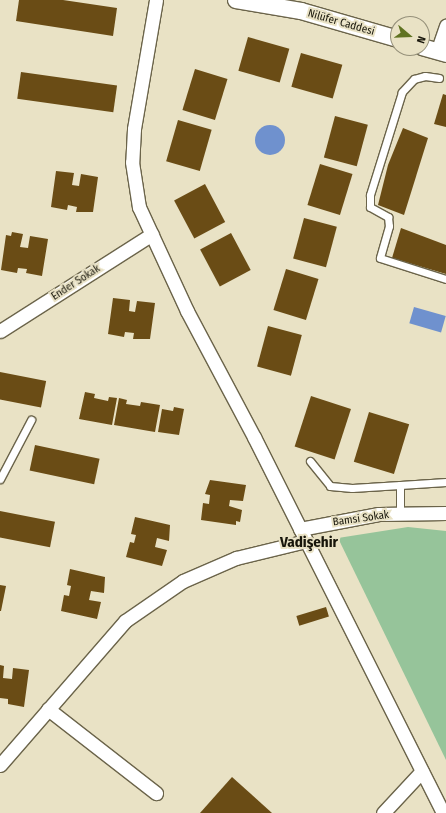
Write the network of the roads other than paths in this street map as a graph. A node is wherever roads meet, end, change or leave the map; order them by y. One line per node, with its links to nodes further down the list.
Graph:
1 (156, 0): 7 (street)
2 (236, 0): 4 (street, Nilüfer Caddesi)
3 (446, 26): 5 (street)
4 (390, 37)
5 (435, 51)
6 (439, 78): 8 (lane)
7 (152, 234): 9 (street, Ender Sokak); 17 (street)
8 (446, 279)
9 (0, 331)
10 (31, 420): 12 (lane)
11 (310, 461): 14 (lane)
12 (0, 480)
13 (446, 482): 14 (lane)
14 (400, 485): 16 (lane)
15 (446, 513): 16 (street, Bamsi Sokak)
16 (400, 514): 17 (street, Bamsi Sokak)
17 (300, 529): 18 (street)
18 (306, 541): 19 (street); 21 (street)
19 (48, 709): 20 (street); 22 (street)
20 (0, 765)
21 (422, 771): 23 (street); 24 (street)
22 (156, 793)
23 (383, 813)
24 (443, 813)

